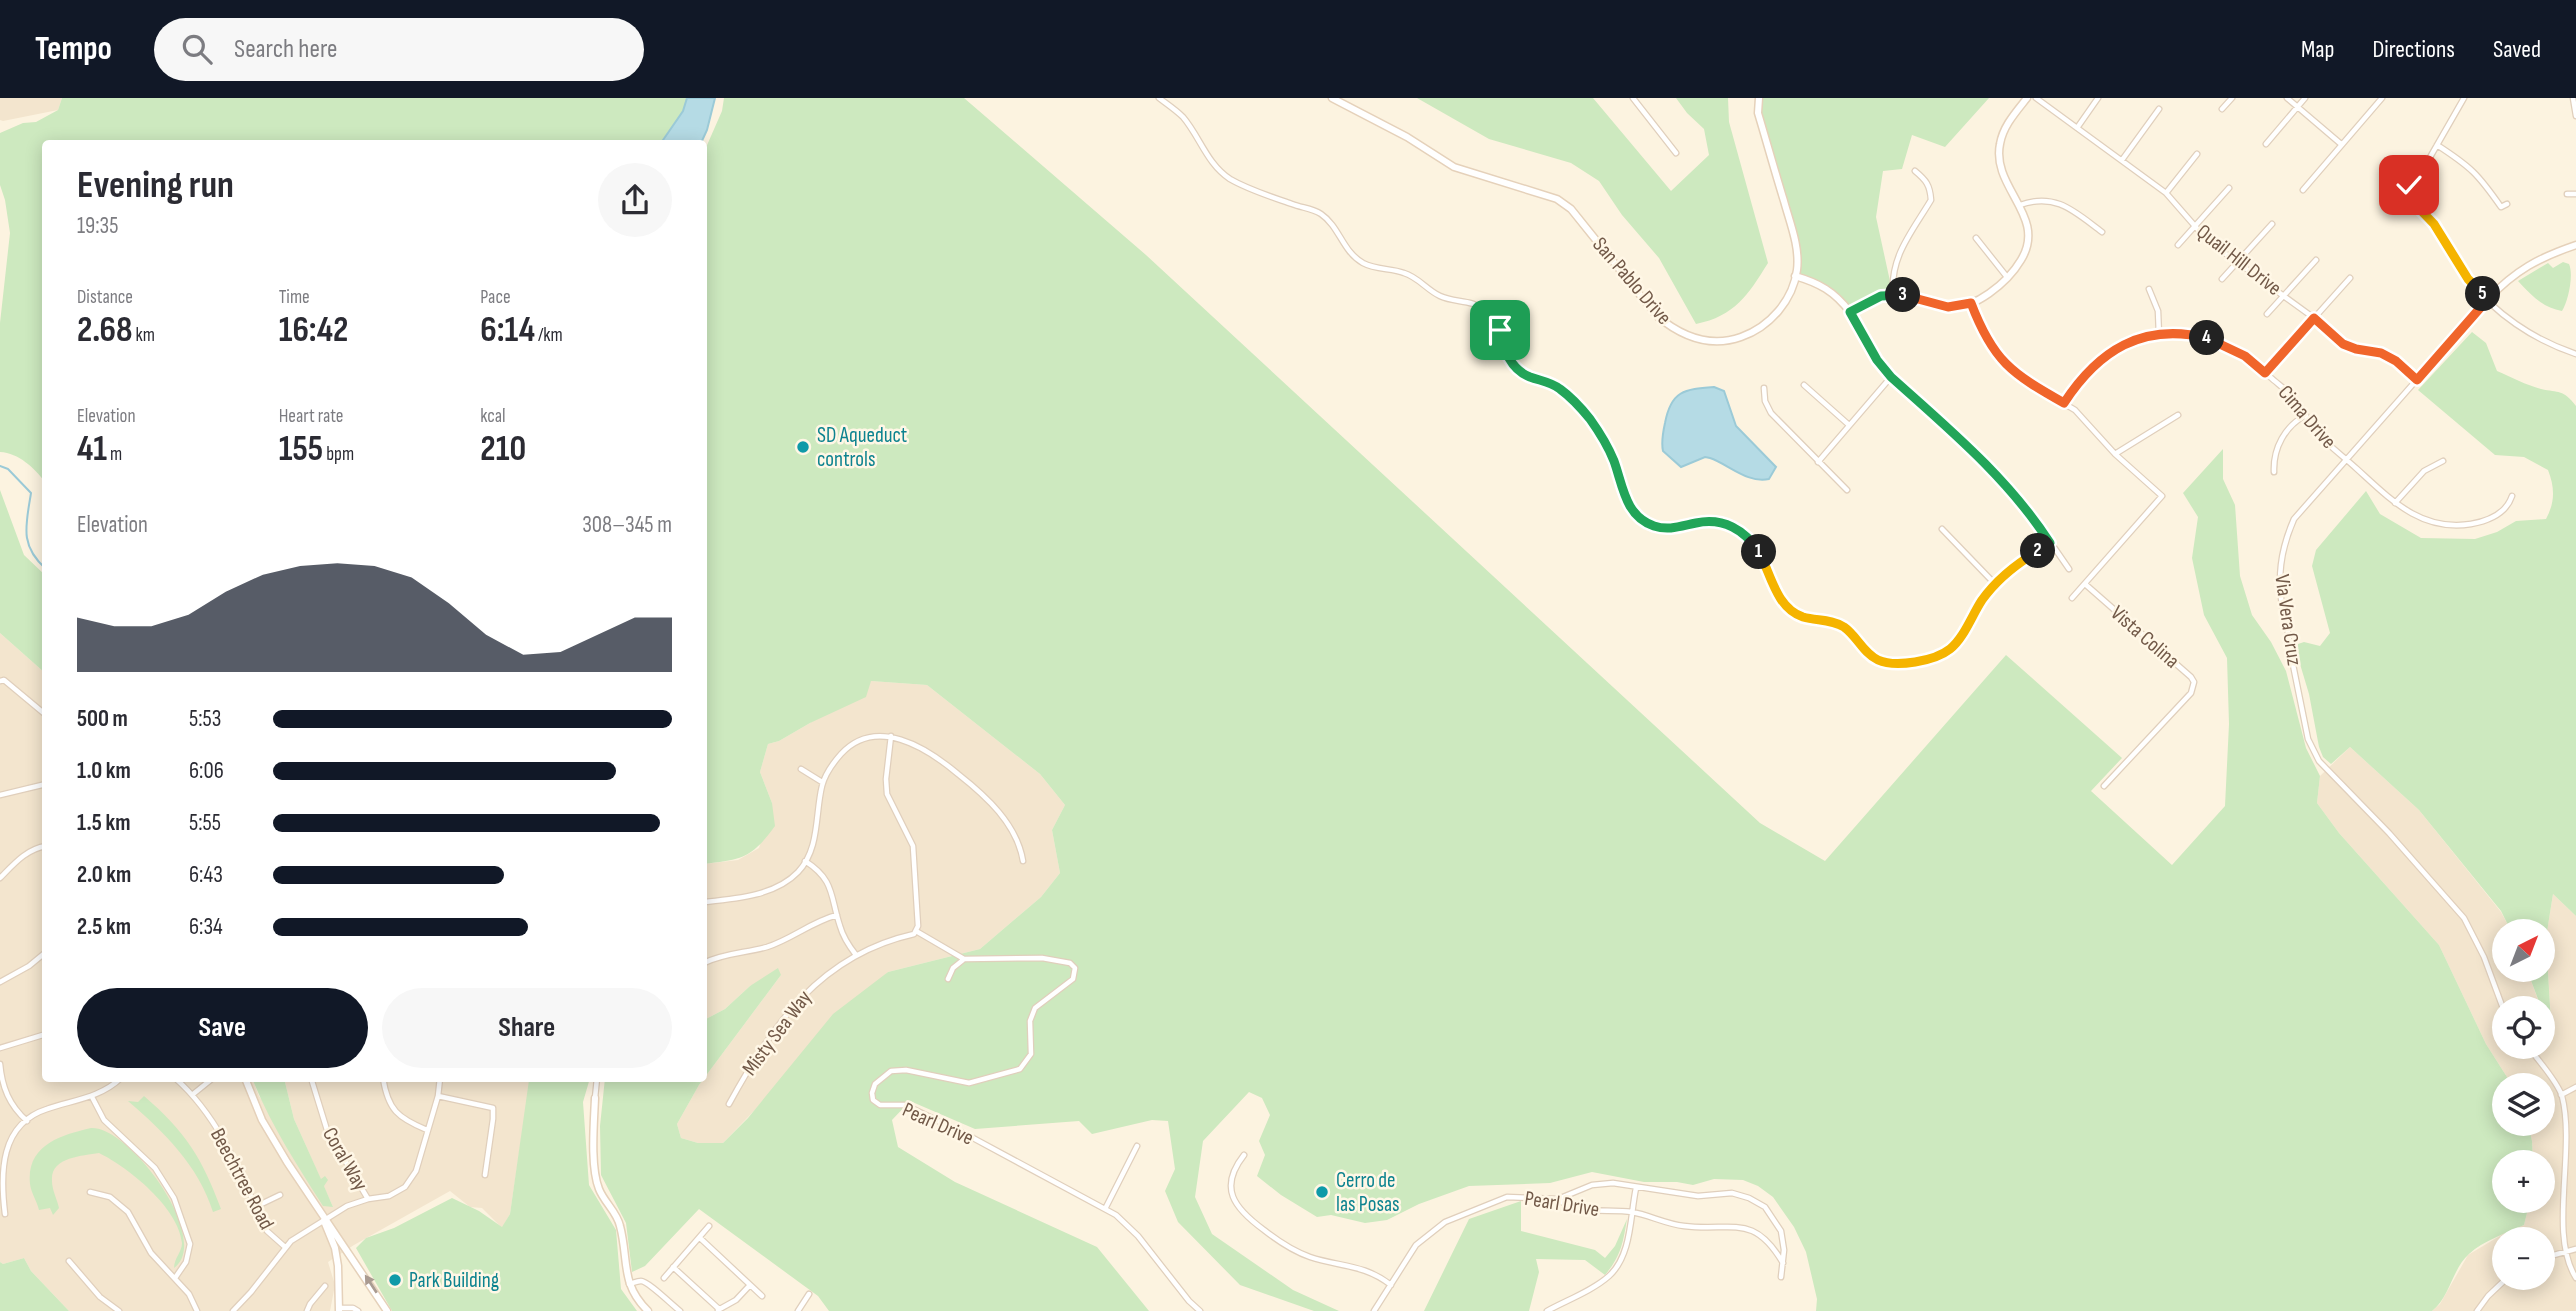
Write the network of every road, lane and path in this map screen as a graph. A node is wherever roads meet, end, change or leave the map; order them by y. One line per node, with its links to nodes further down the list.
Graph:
1 (1159, 98): 75 (street)
2 (1332, 98): 41 (street, San Pablo Drive)
3 (1633, 98): 22 (street)
4 (1759, 98): 41 (street, San Pablo Drive)
5 (2027, 98): 32 (street)
6 (2036, 98): 18 (street, Quail Hill Drive)
7 (2098, 98): 18 (street)
8 (2232, 98): 15 (street)
9 (2287, 98): 14 (street)
10 (2305, 98): 14 (street)
11 (2382, 98): 20 (street)
12 (2464, 98): 21 (street)
13 (2573, 98): 17 (street)
14 (2298, 107): 19 (street); 20 (street)
15 (2222, 109)
16 (2158, 110): 24 (street)
17 (2576, 116)
18 (2077, 128): 24 (street, Quail Hill Drive)
19 (2266, 144)
20 (2341, 145): 27 (street)
21 (2437, 145): 31 (street); 48 (street)
22 (1676, 153)
23 (2197, 153): 28 (street)
24 (2122, 160): 28 (street, Quail Hill Drive)
25 (1915, 171): 46 (street)
26 (2229, 188): 34 (street)
27 (2303, 190)
28 (2166, 193): 34 (street, Quail Hill Drive)
29 (2567, 194): 30 (street)
30 (2576, 194)
31 (2507, 204)
32 (2020, 205): 35 (street); 42 (street)
33 (2272, 224): 40 (street)
34 (2194, 226): 38 (street); 40 (street, Quail Hill Drive)
35 (2102, 232)
36 (1976, 238): 42 (street)
37 (2576, 245): 48 (street, Via Vera Cruz)
38 (2178, 246)
39 (2316, 260): 47 (street)
40 (2238, 262): 44 (street); 47 (street, Quail Hill Drive)
41 (1795, 276): 50 (street)
42 (2007, 277): 49 (street)
43 (2350, 278): 52 (street)
44 (2222, 279)
45 (2149, 289): 53 (street)
46 (1893, 295): 49 (street); 50 (street)
47 (2283, 296): 51 (street); 52 (street, Quail Hill Drive)
48 (2488, 299): 54 (street); 57 (street, Via Vera Cruz)
49 (1971, 303): 60 (street)
50 (1850, 312): 56 (street)
51 (2267, 314)
52 (2314, 318): 55 (street); 57 (street, Quail Hill Drive)
53 (2160, 335): 55 (street, Cima Drive); 60 (street, Cima Drive)
54 (2576, 354)
55 (2265, 373): 62 (street, Cima Drive)
56 (1891, 377): 63 (street); 73 (street)
57 (2417, 380): 65 (street, Via Vera Cruz)
58 (1804, 385): 63 (street)
59 (1765, 388): 67 (street)
60 (2064, 403): 64 (street)
61 (2178, 415): 64 (street)
62 (2306, 415): 65 (street, Cima Drive); 68 (street)
63 (1849, 425): 67 (street)
64 (2115, 454): 76 (street)
65 (2345, 459): 71 (street, Cima Drive); 99 (street, Via Vera Cruz)
66 (2443, 461): 71 (street)
67 (1818, 462): 69 (street)
68 (2274, 472)
69 (1847, 490)
70 (2512, 496): 71 (street, Cima Drive)
71 (2395, 503)
72 (1942, 529): 75 (street)
73 (2050, 543): 74 (street); 75 (street)
74 (2069, 569)
75 (1995, 584)
76 (2085, 584): 77 (street); 84 (street, Vista Colina)
77 (2071, 598)
78 (0, 681): 79 (street)
79 (42, 712)
80 (891, 736): 82 (street); 88 (street); 92 (street)
81 (801, 769): 82 (street)
82 (822, 782): 87 (street)
83 (42, 785): 85 (street)
84 (2104, 786)
85 (0, 795)
86 (42, 846): 89 (street)
87 (805, 861): 90 (street); 91 (street)
88 (1023, 861)
89 (0, 878)
90 (707, 902)
91 (837, 915): 94 (street); 96 (street)
92 (916, 931): 94 (street, Misty Sea Way); 95 (street)
93 (42, 955): 98 (street)
94 (856, 955): 118 (street, Misty Sea Way)
95 (964, 960): 97 (street); 130 (street, Pearl Drive)
96 (707, 962)
97 (948, 979)
98 (0, 982)
99 (2498, 996)
100 (42, 1035): 101 (street)
101 (0, 1048)
102 (2537, 1059): 114 (street)
103 (0, 1065): 119 (street)
104 (115, 1082): 116 (street)
105 (178, 1082): 113 (street, Beechtree Road)
106 (208, 1082): 113 (street)
107 (247, 1082): 133 (street)
108 (312, 1082): 127 (street, Coral Way)
109 (384, 1082): 120 (street)
110 (440, 1082): 115 (street)
111 (597, 1082): 117 (street)
112 (2576, 1087): 114 (street)
113 (192, 1095): 129 (street, Beechtree Road)
114 (2561, 1095): 138 (street)
115 (438, 1096): 120 (street); 123 (street)
116 (92, 1097): 119 (street); 144 (street)
117 (595, 1098): 147 (street)
118 (729, 1104)
119 (27, 1121): 132 (street)
120 (427, 1130): 127 (street)
121 (1136, 1146): 130 (street)
122 (1244, 1155): 149 (street)
123 (485, 1175)
124 (1636, 1188): 128 (street); 131 (street); 141 (street)
125 (90, 1192): 144 (street)
126 (280, 1195): 129 (street)
127 (368, 1199): 133 (street)
128 (1558, 1199): 131 (street, Pearl Drive); 149 (street, Pearl Drive)
129 (255, 1207): 136 (street, Beechtree Road)
130 (1104, 1209): 165 (street, Pearl Drive)
131 (1632, 1212): 141 (street, Pearl Drive); 167 (street)
132 (5, 1214)
133 (324, 1220): 136 (street); 154 (street); 161 (street, one-way to 133)
134 (709, 1226): 135 (street)
135 (700, 1238): 142 (street); 148 (street)
136 (285, 1247): 158 (street)
137 (2576, 1249): 138 (street)
138 (2566, 1252): 139 (street); 146 (street)
139 (2555, 1255)
140 (69, 1261): 156 (street)
141 (1783, 1263): 143 (street)
142 (673, 1267): 145 (street); 155 (street)
143 (1781, 1276)
144 (175, 1278): 157 (street)
145 (664, 1278)
146 (2576, 1278)
147 (628, 1284): 162 (street); 163 (street)
148 (750, 1285): 153 (street); 155 (street)
149 (1391, 1285): 166 (street, Pearl Drive)
150 (325, 1286): 159 (street)
151 (2494, 1290): 168 (street)
152 (809, 1294): 164 (street)
153 (762, 1296)
154 (339, 1310): 160 (street)
155 (718, 1310)
156 (119, 1311)
157 (197, 1311)
158 (233, 1311)
159 (307, 1311)
160 (358, 1311)
161 (387, 1311)
162 (648, 1311)
163 (680, 1311)
164 (798, 1311)
165 (1200, 1311)
166 (1374, 1311)
167 (1547, 1311)
168 (2477, 1311)

